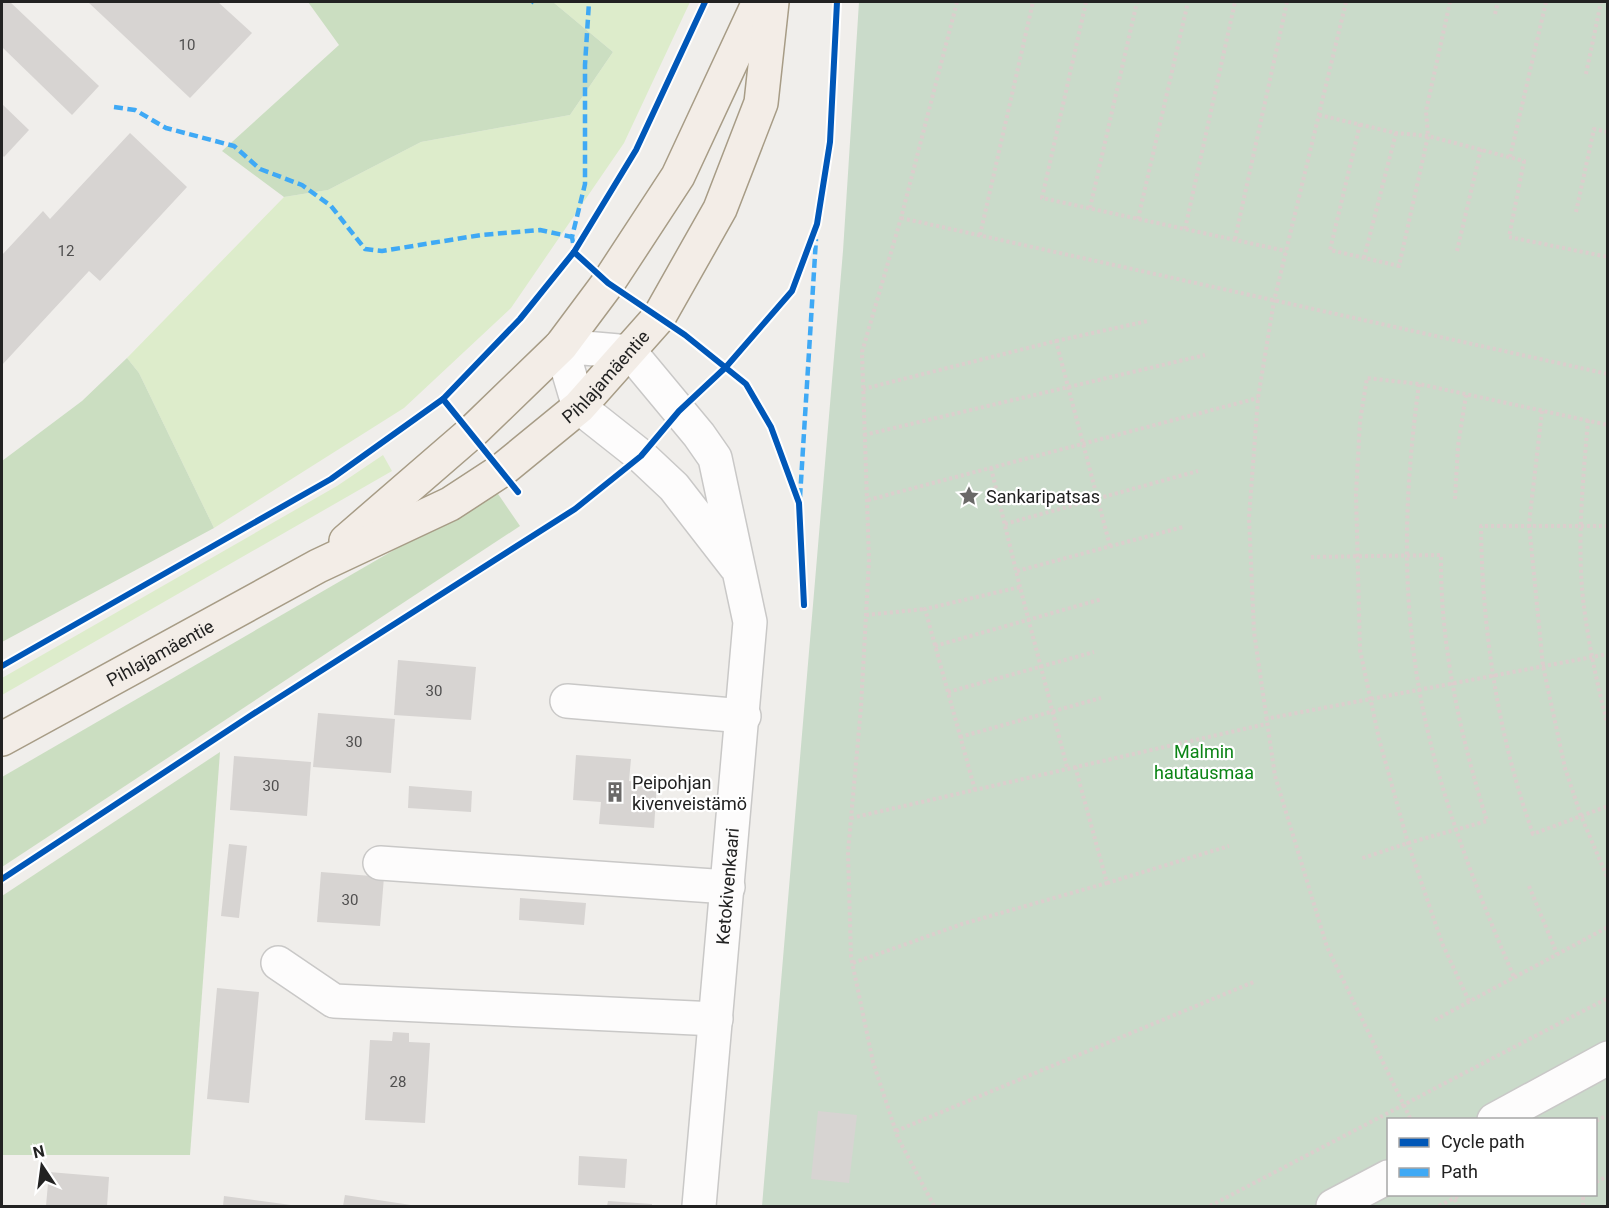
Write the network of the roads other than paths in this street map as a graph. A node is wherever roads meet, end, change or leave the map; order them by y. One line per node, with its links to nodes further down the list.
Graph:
1 (759, 2): 3 (main road, Pihlajamäentie)
2 (772, 2): 4 (main road, Pihlajamäentie)
3 (561, 346): 4 (street); 5 (street); 6 (main road, Pihlajamäentie)
4 (630, 352): 5 (main road, Pihlajamäentie); 7 (street, Ketokivenkaari)
5 (579, 407): 6 (main road, Pihlajamäentie); 7 (street, Ketokivenkaari)
6 (318, 566): 10 (main road, Pihlajamäentie)
7 (736, 567): 9 (street, Ketokivenkaari)
8 (567, 701): 9 (street)
9 (744, 716): 12 (street, Ketokivenkaari)
10 (2, 739)
11 (380, 863): 12 (street)
12 (728, 887): 14 (street, Ketokivenkaari)
13 (278, 963): 14 (street)
14 (716, 1019): 18 (street, Ketokivenkaari)
15 (1608, 1058): 16 (street)
16 (1496, 1118)
17 (1387, 1178): 19 (street)
18 (699, 1206)
19 (1333, 1206)

